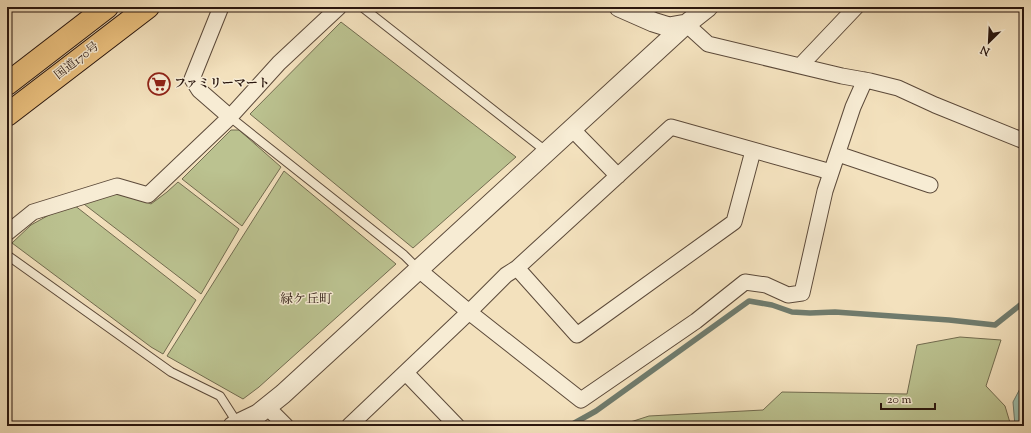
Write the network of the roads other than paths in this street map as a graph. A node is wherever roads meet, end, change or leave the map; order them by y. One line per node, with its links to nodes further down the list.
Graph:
1 (107, 7): 12 (highway, 国道170号)
2 (148, 7): 13 (highway, 国道170号)
3 (221, 7): 14 (street)
4 (338, 7): 14 (street)
5 (362, 7): 18 (lane)
6 (619, 7): 9 (street)
7 (708, 7): 9 (street)
8 (856, 7): 10 (street)
9 (686, 24): 10 (street); 15 (street)
10 (800, 66): 11 (street)
11 (865, 80): 16 (street); 19 (street)
12 (7, 84)
13 (7, 115)
14 (230, 117): 23 (street); 26 (lane)
15 (572, 129): 18 (street); 21 (street)
16 (1024, 141)
17 (753, 151): 20 (street); 21 (street); 25 (street)
18 (547, 152): 26 (street)
19 (838, 154): 20 (street); 22 (street)
20 (831, 172): 27 (street)
21 (618, 176): 25 (street)
22 (930, 185)
23 (7, 233)
24 (7, 256): 30 (lane)
25 (517, 268): 27 (street)
26 (419, 270): 27 (street); 29 (street)
27 (469, 312): 28 (street)
28 (406, 373): 32 (street); 33 (street)
29 (267, 406): 30 (street); 31 (street)
30 (235, 425)
31 (286, 426)
32 (348, 426)
33 (457, 426)

